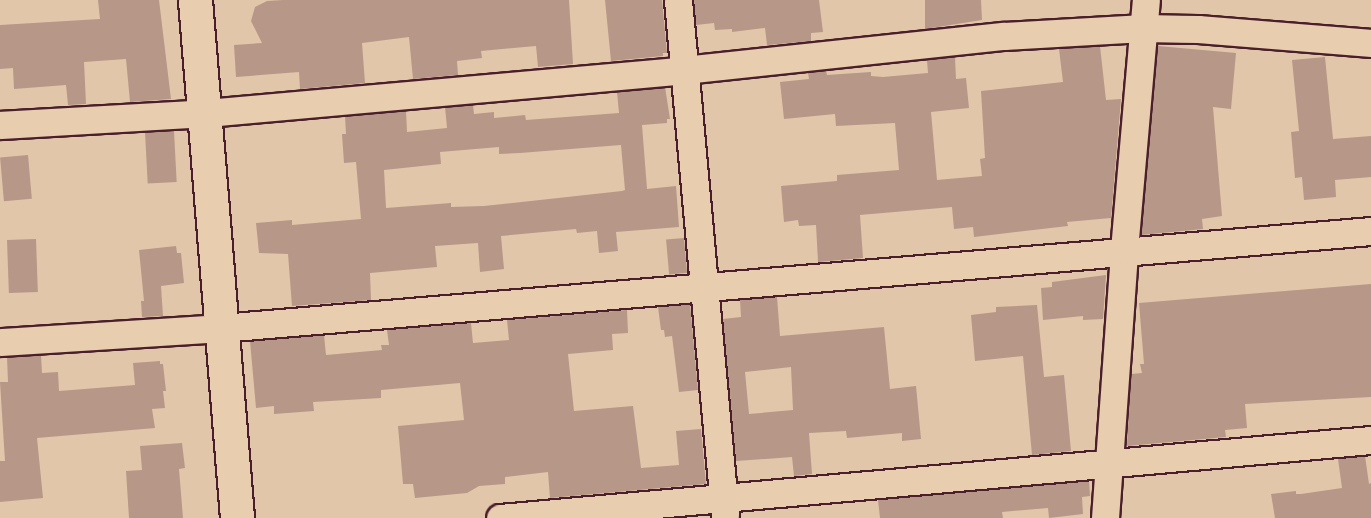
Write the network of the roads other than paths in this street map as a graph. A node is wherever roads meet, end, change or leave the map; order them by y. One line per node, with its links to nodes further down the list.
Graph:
1 (195, 0): 7 (street)
2 (678, 0): 6 (street)
3 (1146, 0): 4 (street)
4 (1144, 28): 5 (street); 6 (street); 10 (street)
5 (1371, 43)
6 (684, 70): 7 (street); 11 (street)
7 (206, 113): 8 (street); 12 (street)
8 (0, 125)
9 (1371, 231): 10 (street)
10 (1124, 250): 11 (street); 15 (street)
11 (704, 285): 12 (street); 16 (street)
12 (221, 328): 13 (street); 17 (street)
13 (0, 342)
14 (1371, 440): 15 (street)
15 (1108, 464): 16 (street); 19 (street)
16 (725, 509): 18 (street)
17 (237, 518)
18 (500, 518)
19 (1105, 518)

